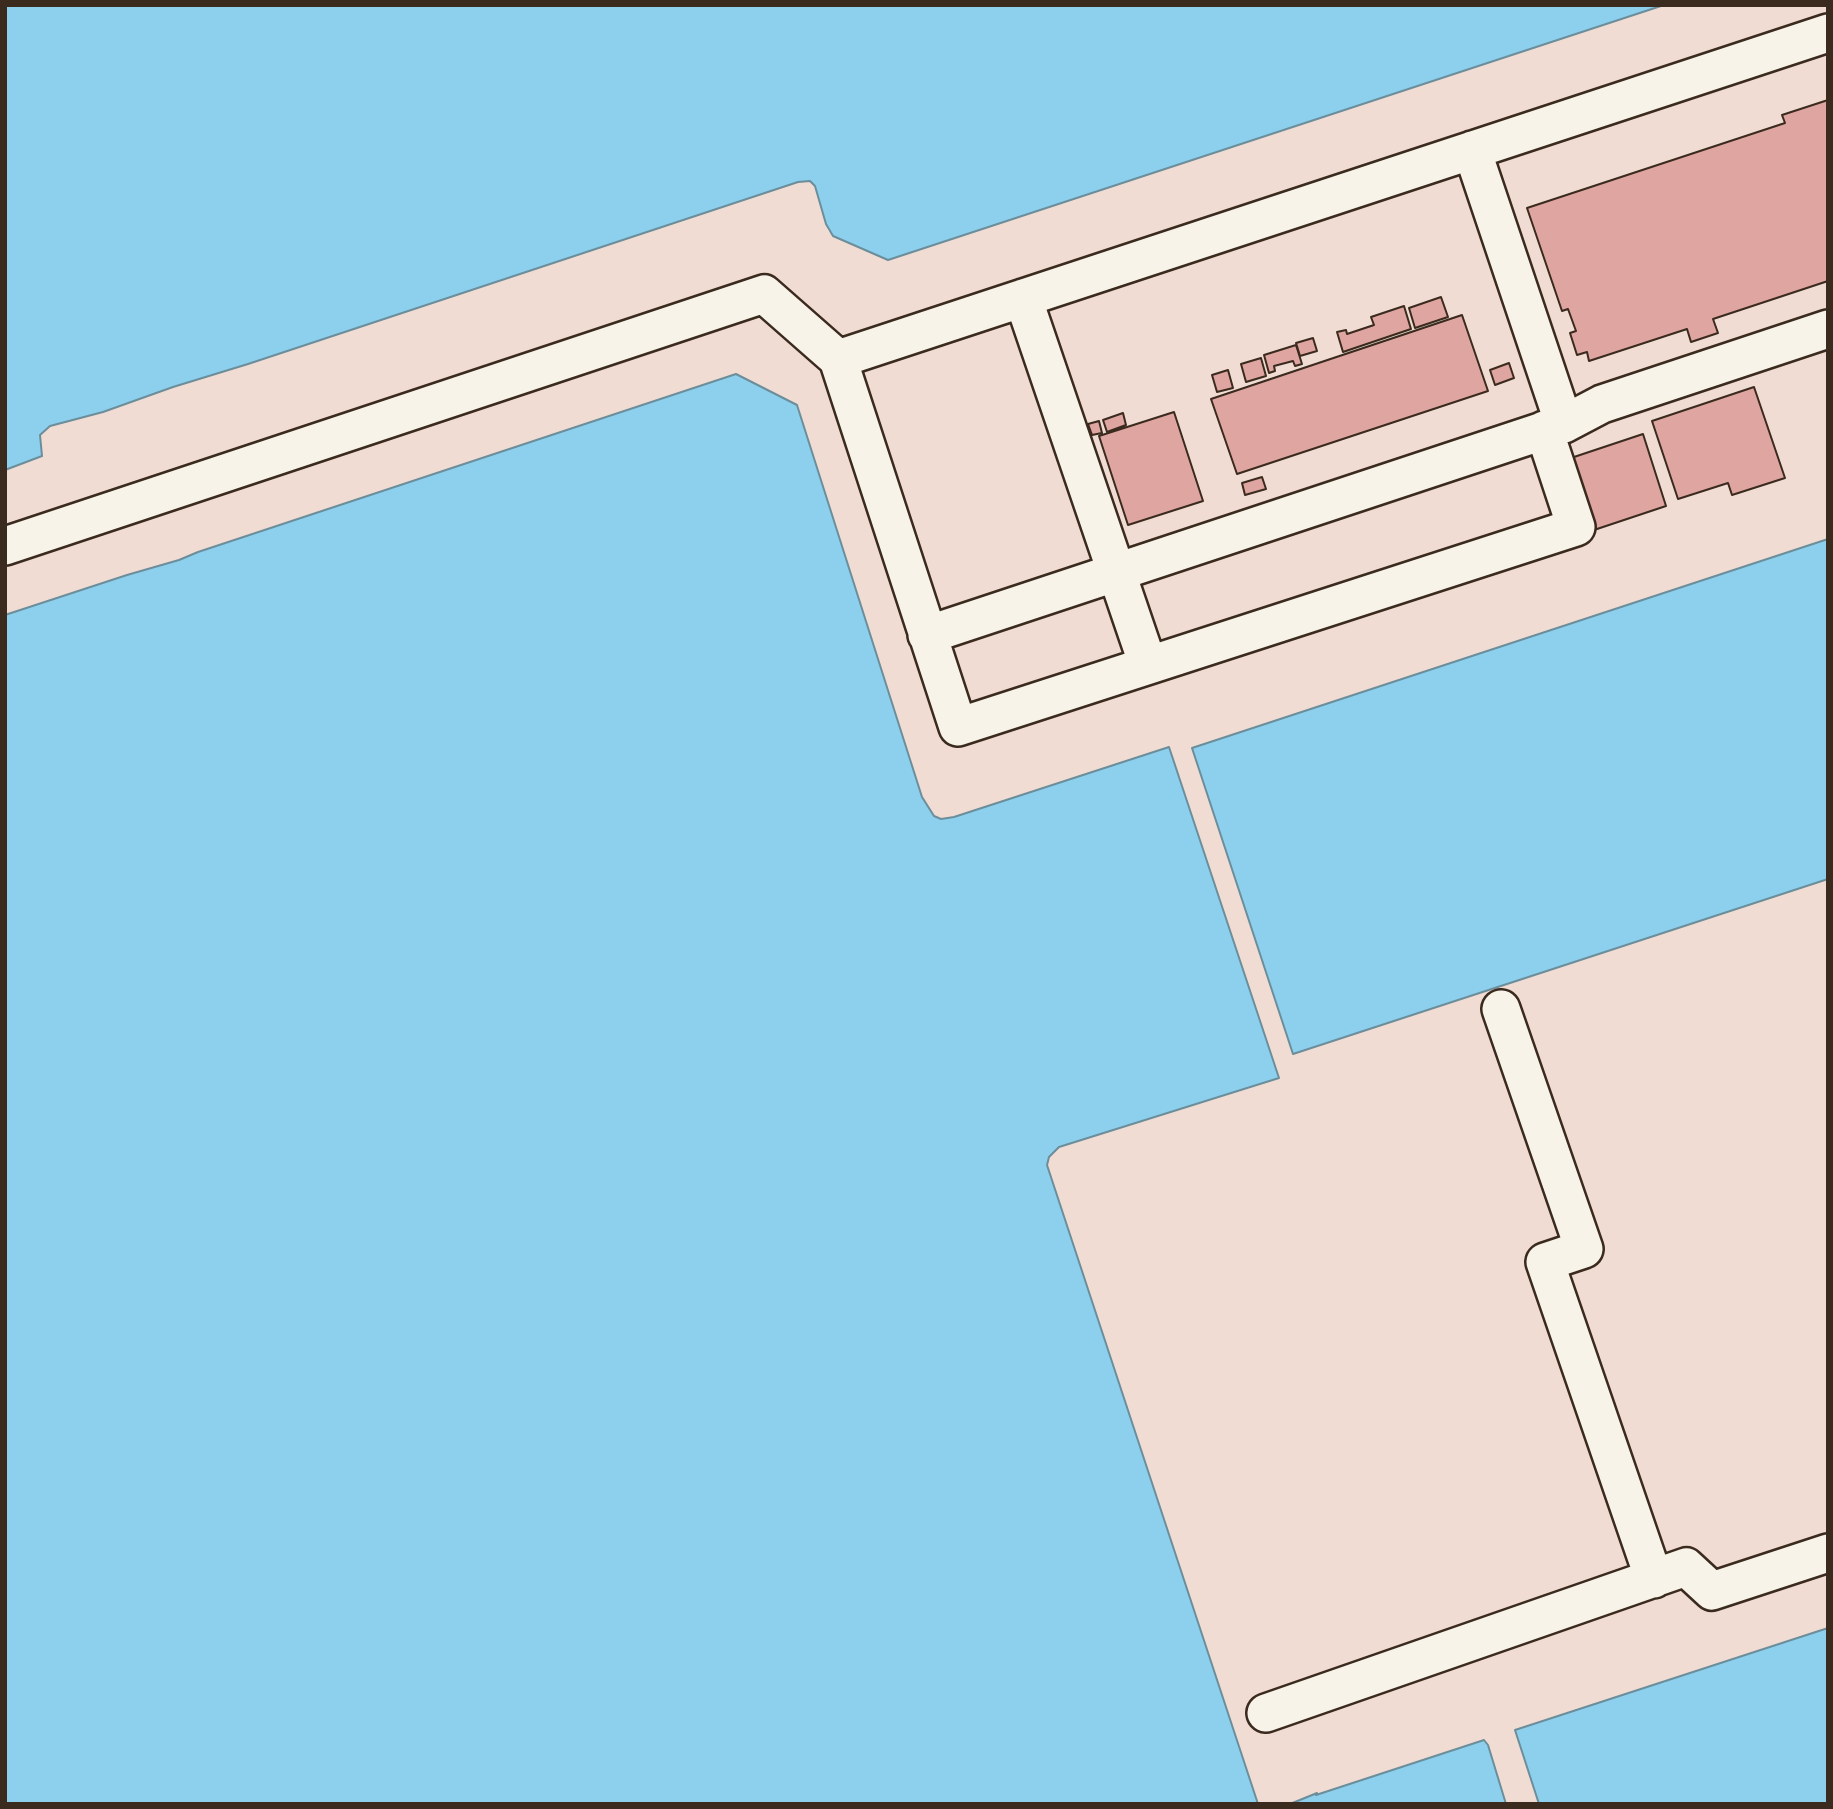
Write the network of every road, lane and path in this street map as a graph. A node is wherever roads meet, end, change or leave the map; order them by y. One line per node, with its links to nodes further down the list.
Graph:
1 (1828, 33): 2 (lane)
2 (1472, 150): 3 (lane); 6 (lane)
3 (1023, 298): 5 (lane); 8 (lane)
4 (1828, 329): 6 (lane)
5 (838, 359): 7 (lane); 9 (lane)
6 (1554, 427): 8 (lane); 10 (lane)
7 (5, 546)
8 (1116, 573): 9 (lane); 10 (lane)
9 (927, 635): 10 (lane)
10 (1148, 665)
11 (1501, 1009): 13 (lane)
12 (1828, 1553): 13 (lane)
13 (1654, 1579): 14 (lane)
14 (1266, 1713)

